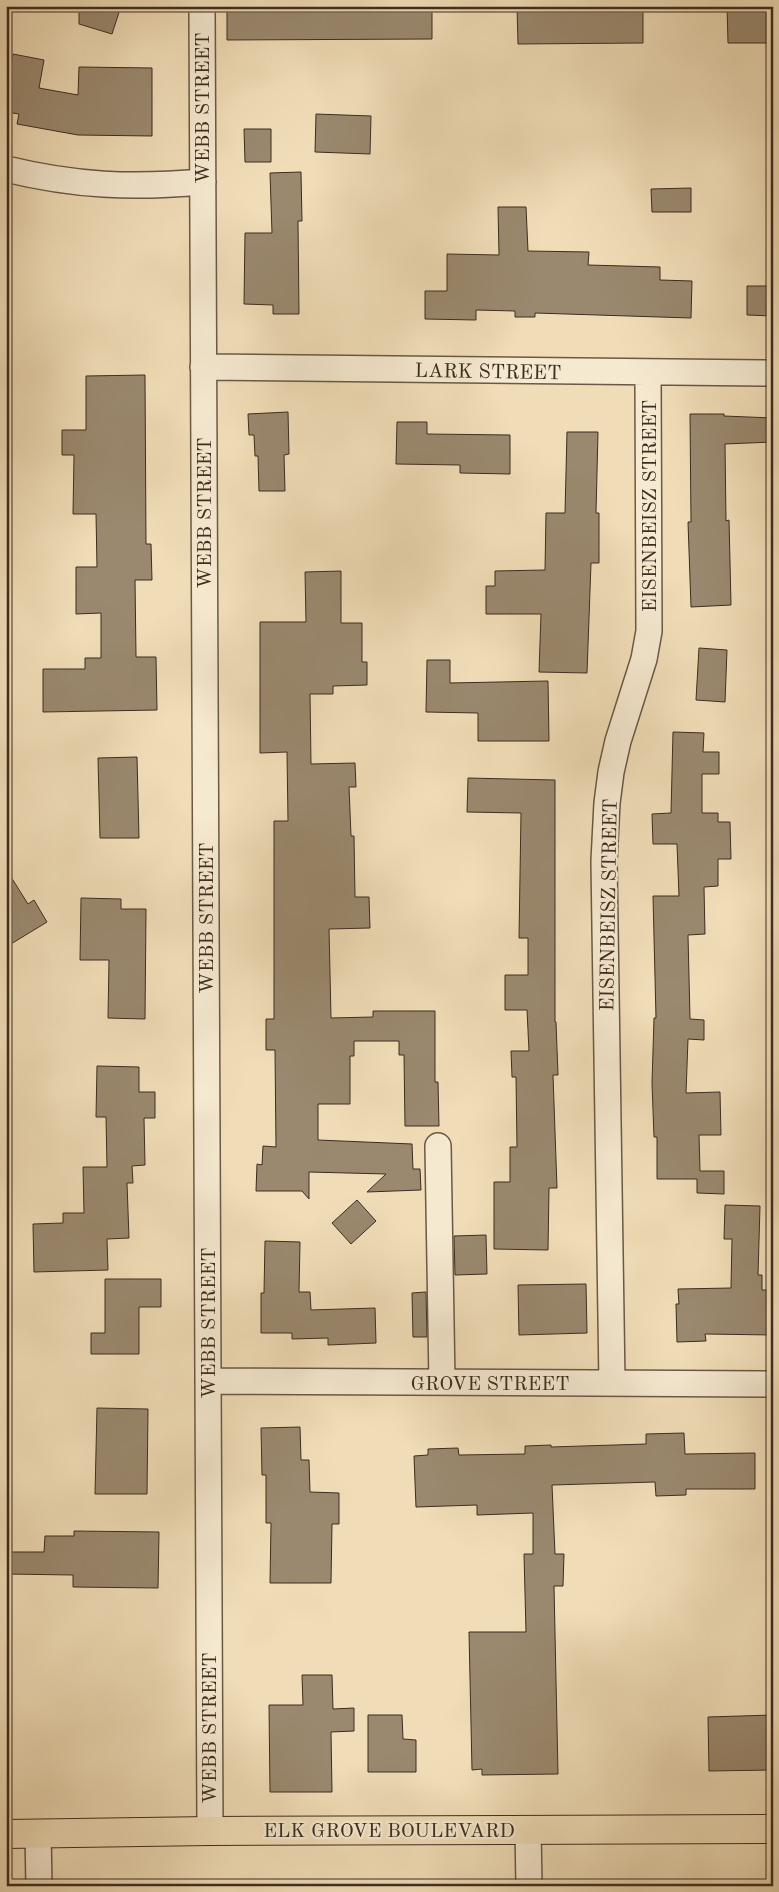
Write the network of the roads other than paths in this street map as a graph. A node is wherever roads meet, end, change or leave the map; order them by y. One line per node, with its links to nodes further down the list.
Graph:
1 (202, 6): 3 (street, WEBB STREET)
2 (6, 169): 3 (street)
3 (203, 182): 4 (street, WEBB STREET)
4 (203, 367): 5 (street, LARK STREET); 8 (street, WEBB STREET)
5 (648, 373): 6 (street, LARK STREET); 10 (street, EISENBEISZ STREET)
6 (773, 373)
7 (438, 1146): 9 (street)
8 (208, 1381): 9 (street, GROVE STREET); 14 (street, WEBB STREET)
9 (442, 1382): 10 (street, GROVE STREET)
10 (612, 1383): 11 (street, GROVE STREET)
11 (773, 1384)
12 (773, 1828): 13 (main road, ELK GROVE BOULEVARD)
13 (528, 1829): 14 (main road, ELK GROVE BOULEVARD); 18 (street)
14 (210, 1830): 16 (main road, ELK GROVE BOULEVARD)
15 (6, 1834): 16 (main road, ELK GROVE BOULEVARD)
16 (38, 1834): 17 (street)
17 (39, 1886)
18 (529, 1886)

